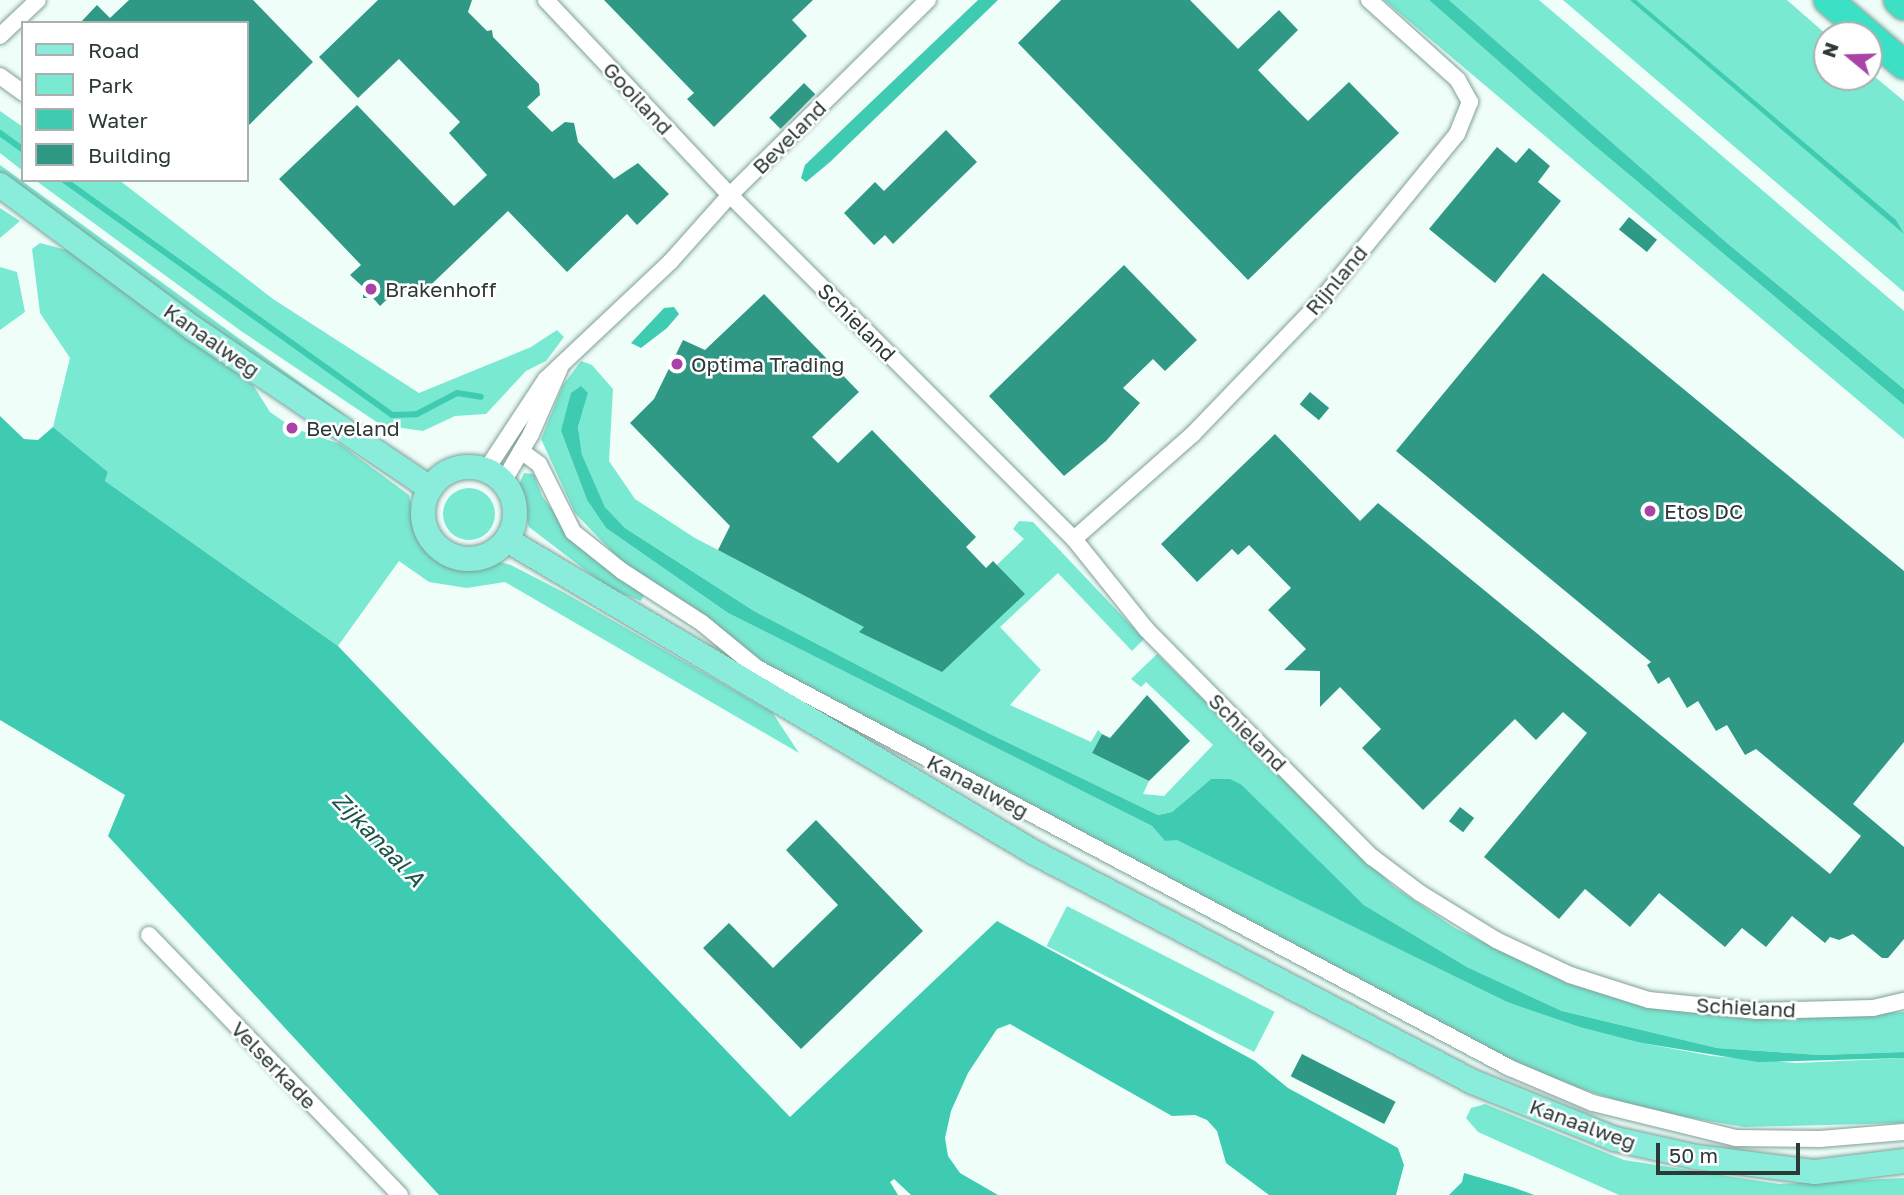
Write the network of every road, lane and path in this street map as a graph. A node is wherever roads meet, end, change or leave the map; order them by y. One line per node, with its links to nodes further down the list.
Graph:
1 (37, 0): 8 (street)
2 (545, 0): 13 (street, Gooiland)
3 (928, 0): 13 (street, Beveland)
4 (1369, 0): 18 (street, Rijnland)
5 (1829, 0): 9 (highway)
6 (1898, 0): 7 (highway)
7 (1904, 6)
8 (0, 36)
9 (1904, 65)
10 (0, 76): 11 (street)
11 (21, 92)
12 (0, 185): 17 (main road, Kanaalweg)
13 (730, 195): 14 (street, Beveland); 18 (street, Schieland)
14 (562, 363): 15 (street, Beveland); 16 (street, Beveland)
15 (521, 451): 16 (street, Beveland); 22 (street, Kanaalweg)
16 (494, 476): 17 (main road); 19 (main road)
17 (430, 488): 19 (main road)
18 (1074, 539): 21 (street, Schieland)
19 (507, 540): 23 (main road, Kanaalweg)
20 (149, 935): 26 (street, Velserkade)
21 (1904, 1002)
22 (1488, 1057): 23 (street); 24 (street, Kanaalweg)
23 (1473, 1082): 25 (main road, Kanaalweg)
24 (1904, 1132)
25 (1904, 1161)
26 (400, 1195)

